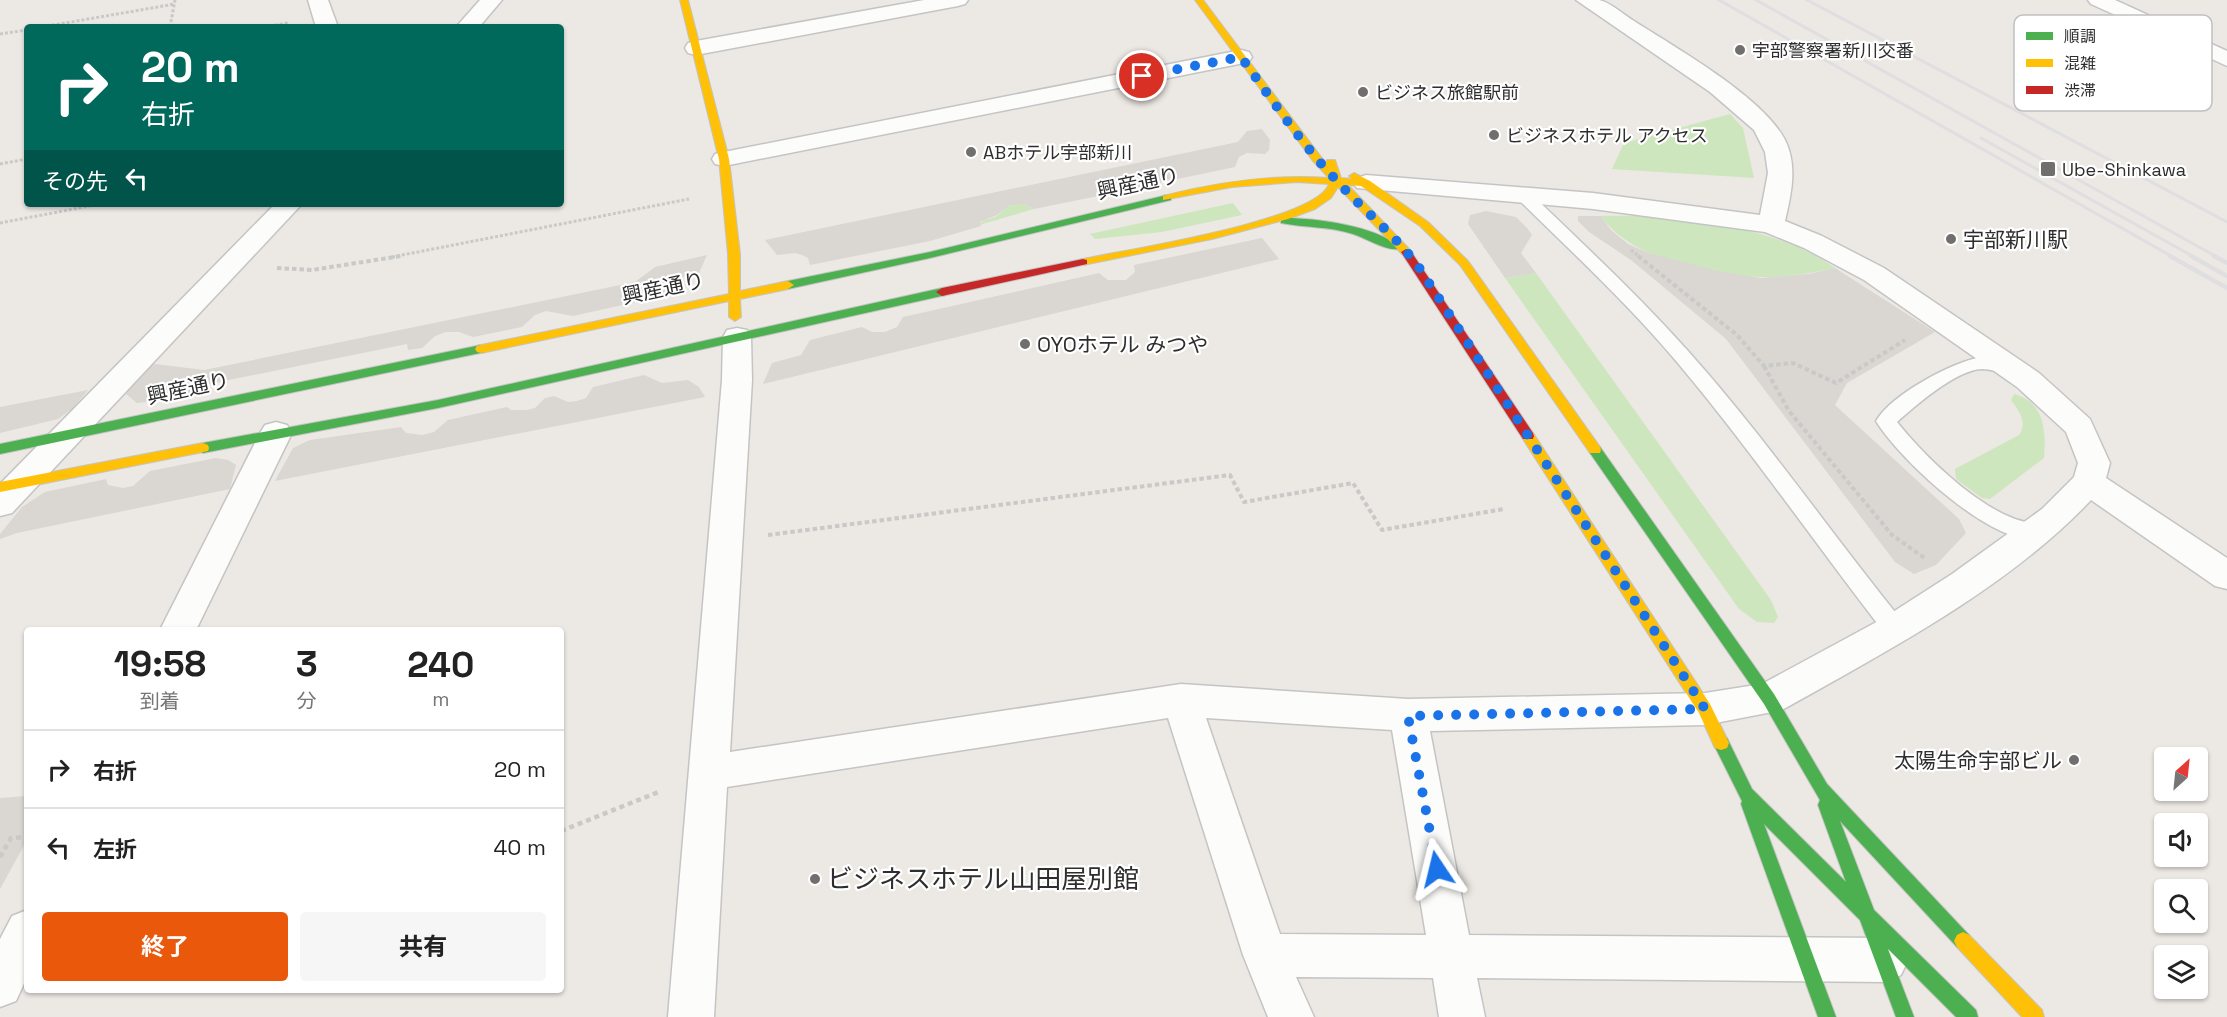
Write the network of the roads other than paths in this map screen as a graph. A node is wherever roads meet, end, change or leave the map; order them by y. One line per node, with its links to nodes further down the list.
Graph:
1 (318, 0): 9 (street)
2 (492, 0): 10 (street)
3 (684, 0): 11 (street)
4 (958, 0): 11 (street)
5 (1199, 0): 13 (street)
6 (1586, 0): 26 (street)
7 (2098, 0): 8 (street)
8 (2131, 15)
9 (326, 24)
10 (470, 24)
11 (696, 48): 16 (street)
12 (2212, 52): 14 (street)
13 (1241, 57): 15 (street); 16 (street)
14 (2227, 59)
15 (1304, 142): 17 (street); 18 (street); 20 (street)
16 (724, 159): 28 (street)
17 (1330, 162): 18 (street); 19 (street)
18 (1336, 181): 19 (street, 興産通り); 20 (street, 興産通り); 25 (street); 27 (street)
19 (1366, 183): 21 (street); 24 (street)
20 (1232, 184): 28 (street, 興産通り)
21 (1467, 191): 22 (street); 24 (street)
22 (1524, 196): 26 (street); 39 (lane)
23 (286, 207): 32 (street)
24 (1414, 217): 27 (street); 40 (street)
25 (1263, 223): 27 (street); 29 (street)
26 (1772, 225): 30 (street)
27 (1420, 268): 42 (street)
28 (733, 294): 29 (street); 32 (street, 興産通り)
29 (737, 337): 31 (street); 44 (street)
30 (2008, 367): 34 (street); 36 (lane)
31 (276, 433): 35 (street); 38 (street)
32 (63, 436): 33 (street, 興産通り); 35 (street)
33 (0, 449)
34 (2089, 482): 36 (street); 37 (street)
35 (6, 491)
36 (2035, 532): 39 (street)
37 (2227, 576)
38 (179, 627)
39 (1895, 629): 40 (street)
40 (1769, 699): 42 (street); 45 (street)
41 (1181, 700): 43 (street); 44 (street); 49 (street)
42 (1705, 709): 43 (street); 46 (street)
43 (1408, 716): 50 (street)
44 (708, 773): 54 (street)
45 (1821, 789): 47 (street); 60 (street)
46 (1746, 794): 47 (street); 51 (street)
47 (1869, 916): 52 (street); 59 (street)
48 (24, 937): 53 (street)
49 (1264, 954): 50 (street); 55 (street)
50 (1453, 957): 51 (street); 56 (street)
51 (1807, 960): 52 (street); 57 (street)
52 (1886, 960): 58 (street)
53 (0, 986)
54 (691, 1017)
55 (1291, 1017)
56 (1462, 1017)
57 (1827, 1017)
58 (1905, 1017)
59 (1969, 1017)
60 (2035, 1017)

